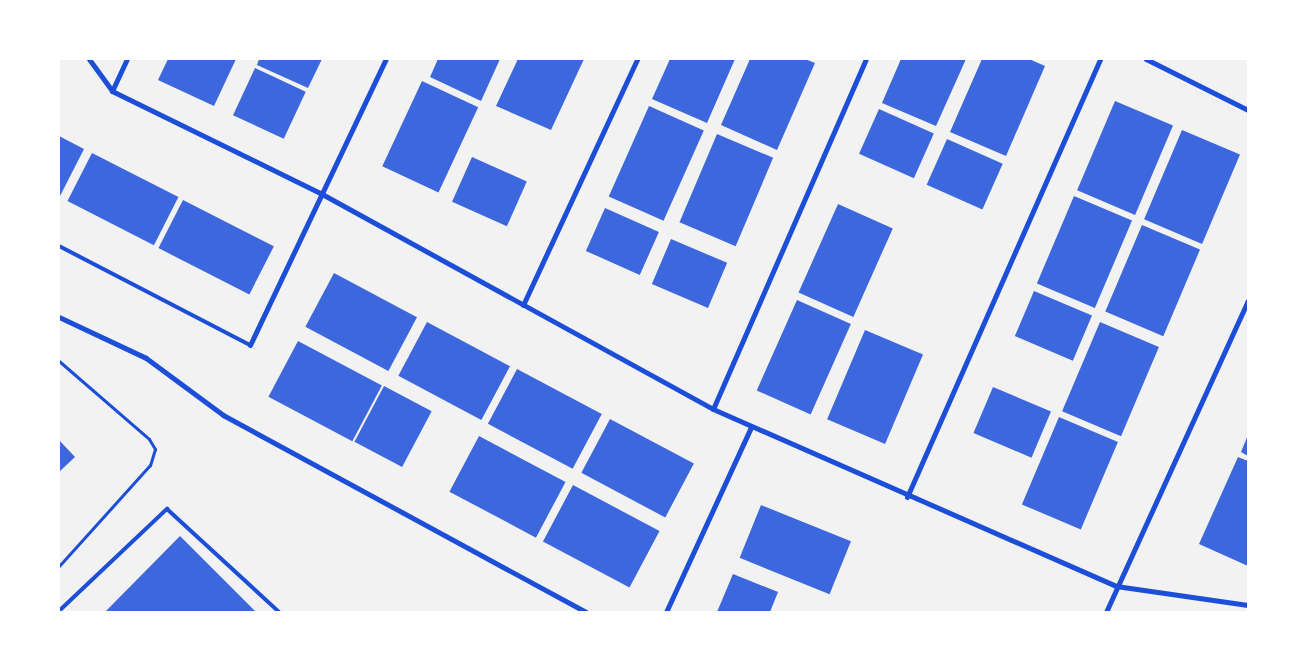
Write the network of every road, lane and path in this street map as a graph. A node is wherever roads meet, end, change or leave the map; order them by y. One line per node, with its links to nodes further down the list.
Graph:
1 (89, 59): 8 (street)
2 (127, 59): 8 (street)
3 (386, 59): 10 (street)
4 (637, 59): 13 (street)
5 (866, 59): 17 (street)
6 (1100, 59): 19 (street)
7 (1146, 59): 9 (street)
8 (112, 91): 10 (street)
9 (1248, 110)
10 (322, 194): 13 (street); 15 (street)
11 (59, 246): 15 (lane)
12 (1248, 301): 21 (street)
13 (523, 305): 17 (street)
14 (59, 317): 25 (street)
15 (250, 345)
16 (59, 361): 20 (path)
17 (713, 409): 18 (street)
18 (752, 427): 19 (street); 26 (street)
19 (907, 497): 21 (street)
20 (59, 566)
21 (1116, 586): 22 (street); 27 (street)
22 (1248, 605)
23 (59, 611): 24 (lane)
24 (280, 612)
25 (586, 612)
26 (666, 612)
27 (1106, 612)

